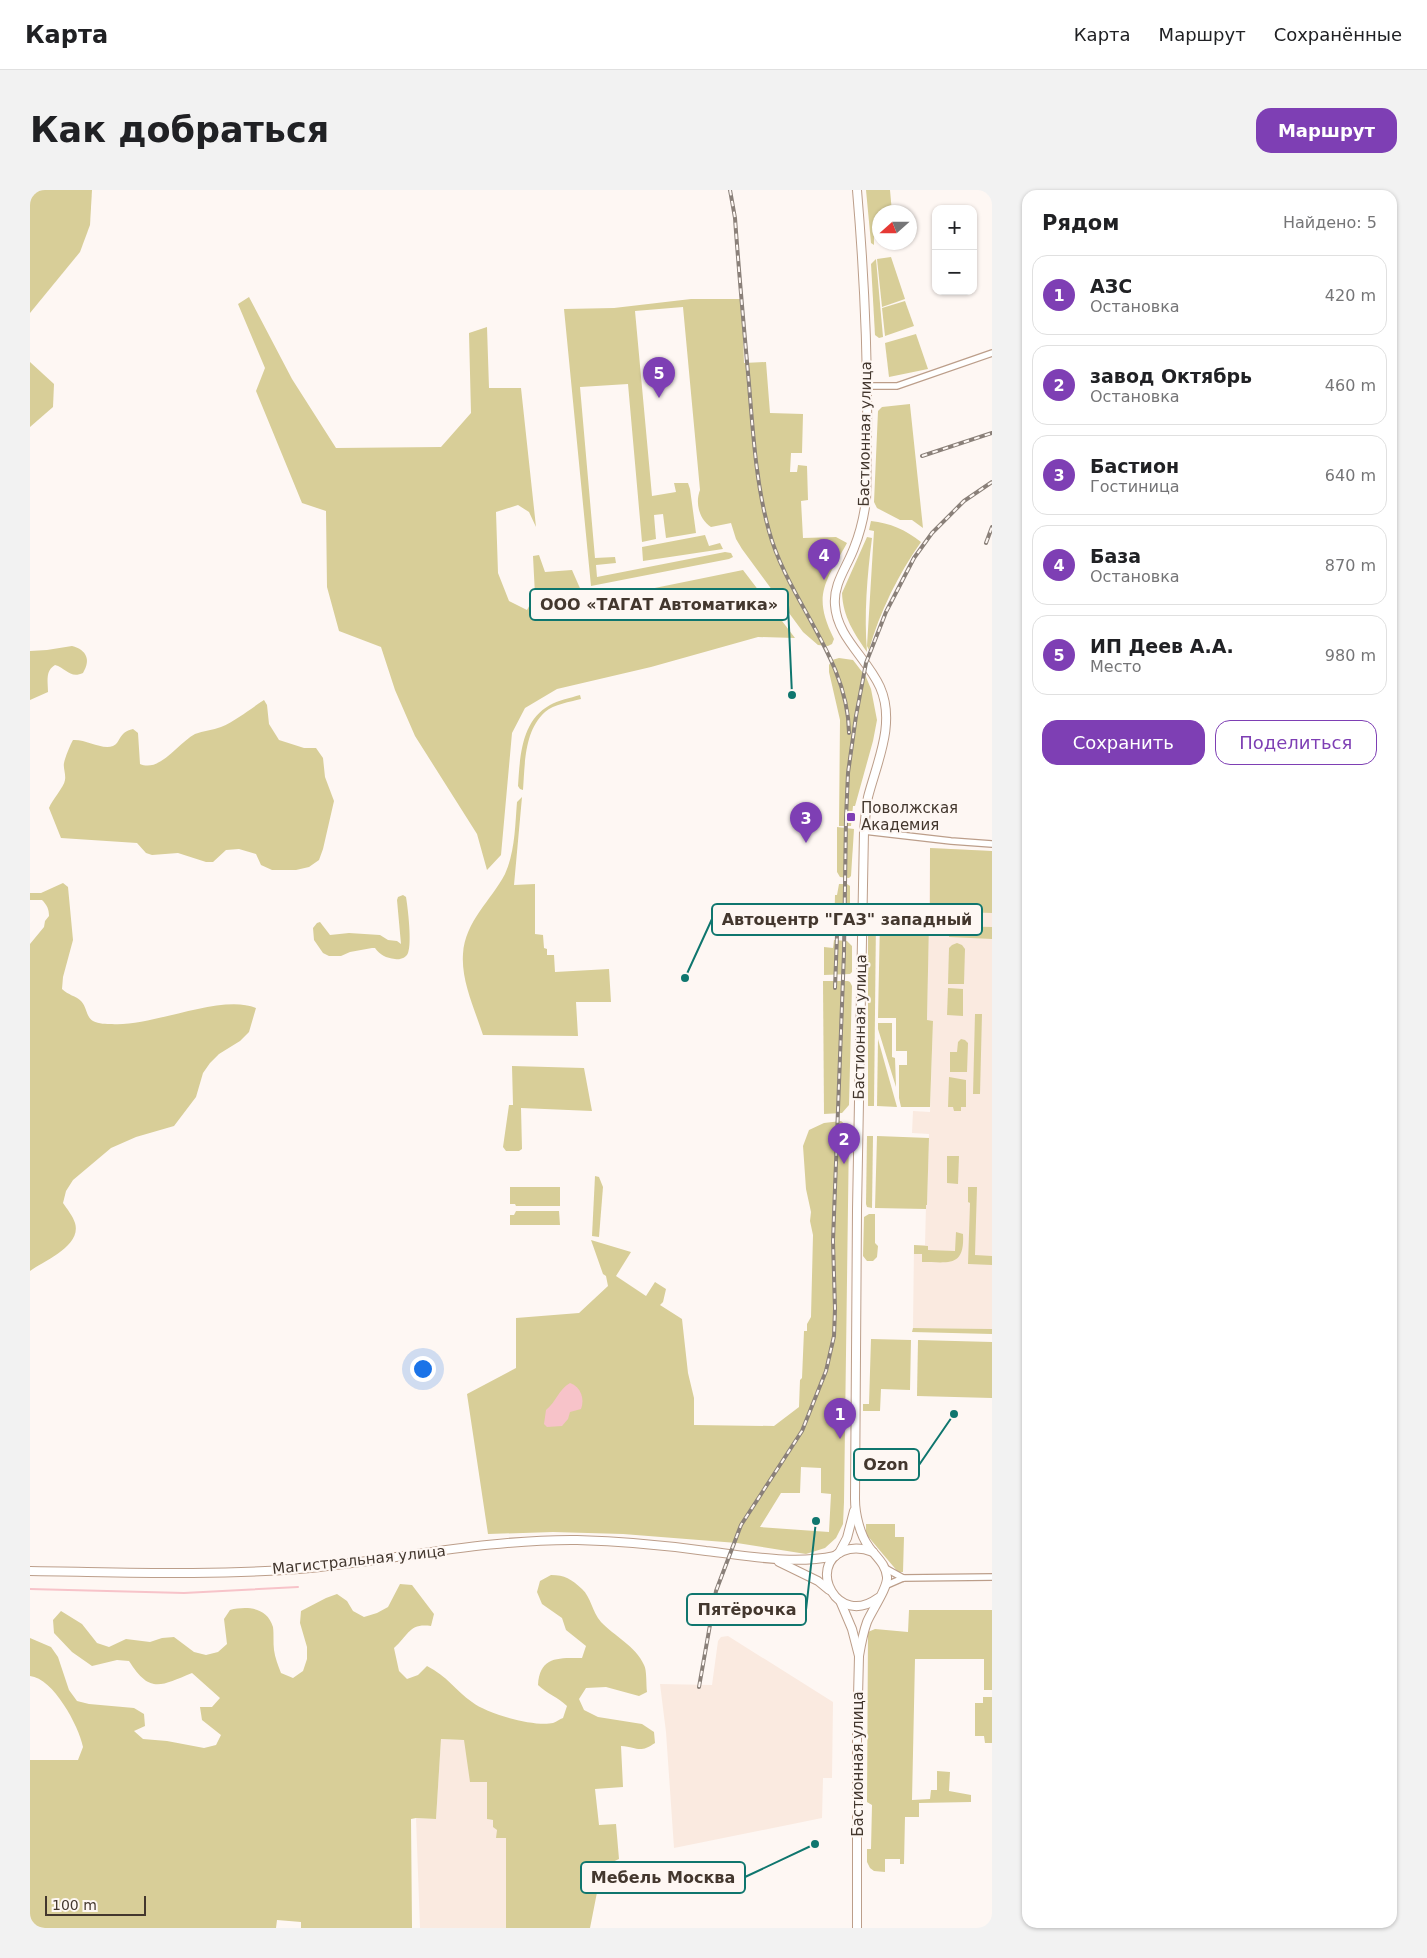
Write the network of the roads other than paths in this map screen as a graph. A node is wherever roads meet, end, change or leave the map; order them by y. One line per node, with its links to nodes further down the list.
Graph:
1 (857, 190): 3 (main road, Бастионная улица)
2 (992, 353): 3 (street)
3 (868, 386): 4 (main road, Бастионная улица)
4 (864, 831): 5 (street); 6 (main road, Бастионная улица)
5 (992, 844)
6 (855, 1504): 7 (main road, Бастионная улица); 8 (main road)
7 (874, 1553): 8 (main road); 10 (main road)
8 (837, 1554): 9 (main road); 15 (main road)
9 (774, 1560): 11 (main road, Магистральная улица); 15 (main road)
10 (885, 1568): 13 (street); 14 (main road)
11 (30, 1571)
12 (992, 1577): 13 (street)
13 (903, 1578): 14 (street)
14 (887, 1585): 16 (main road)
15 (831, 1591): 17 (main road)
16 (879, 1597): 17 (main road); 18 (main road)
17 (841, 1603): 18 (main road, Бастионная улица)
18 (859, 1656): 19 (main road, Бастионная улица)
19 (857, 1928)

